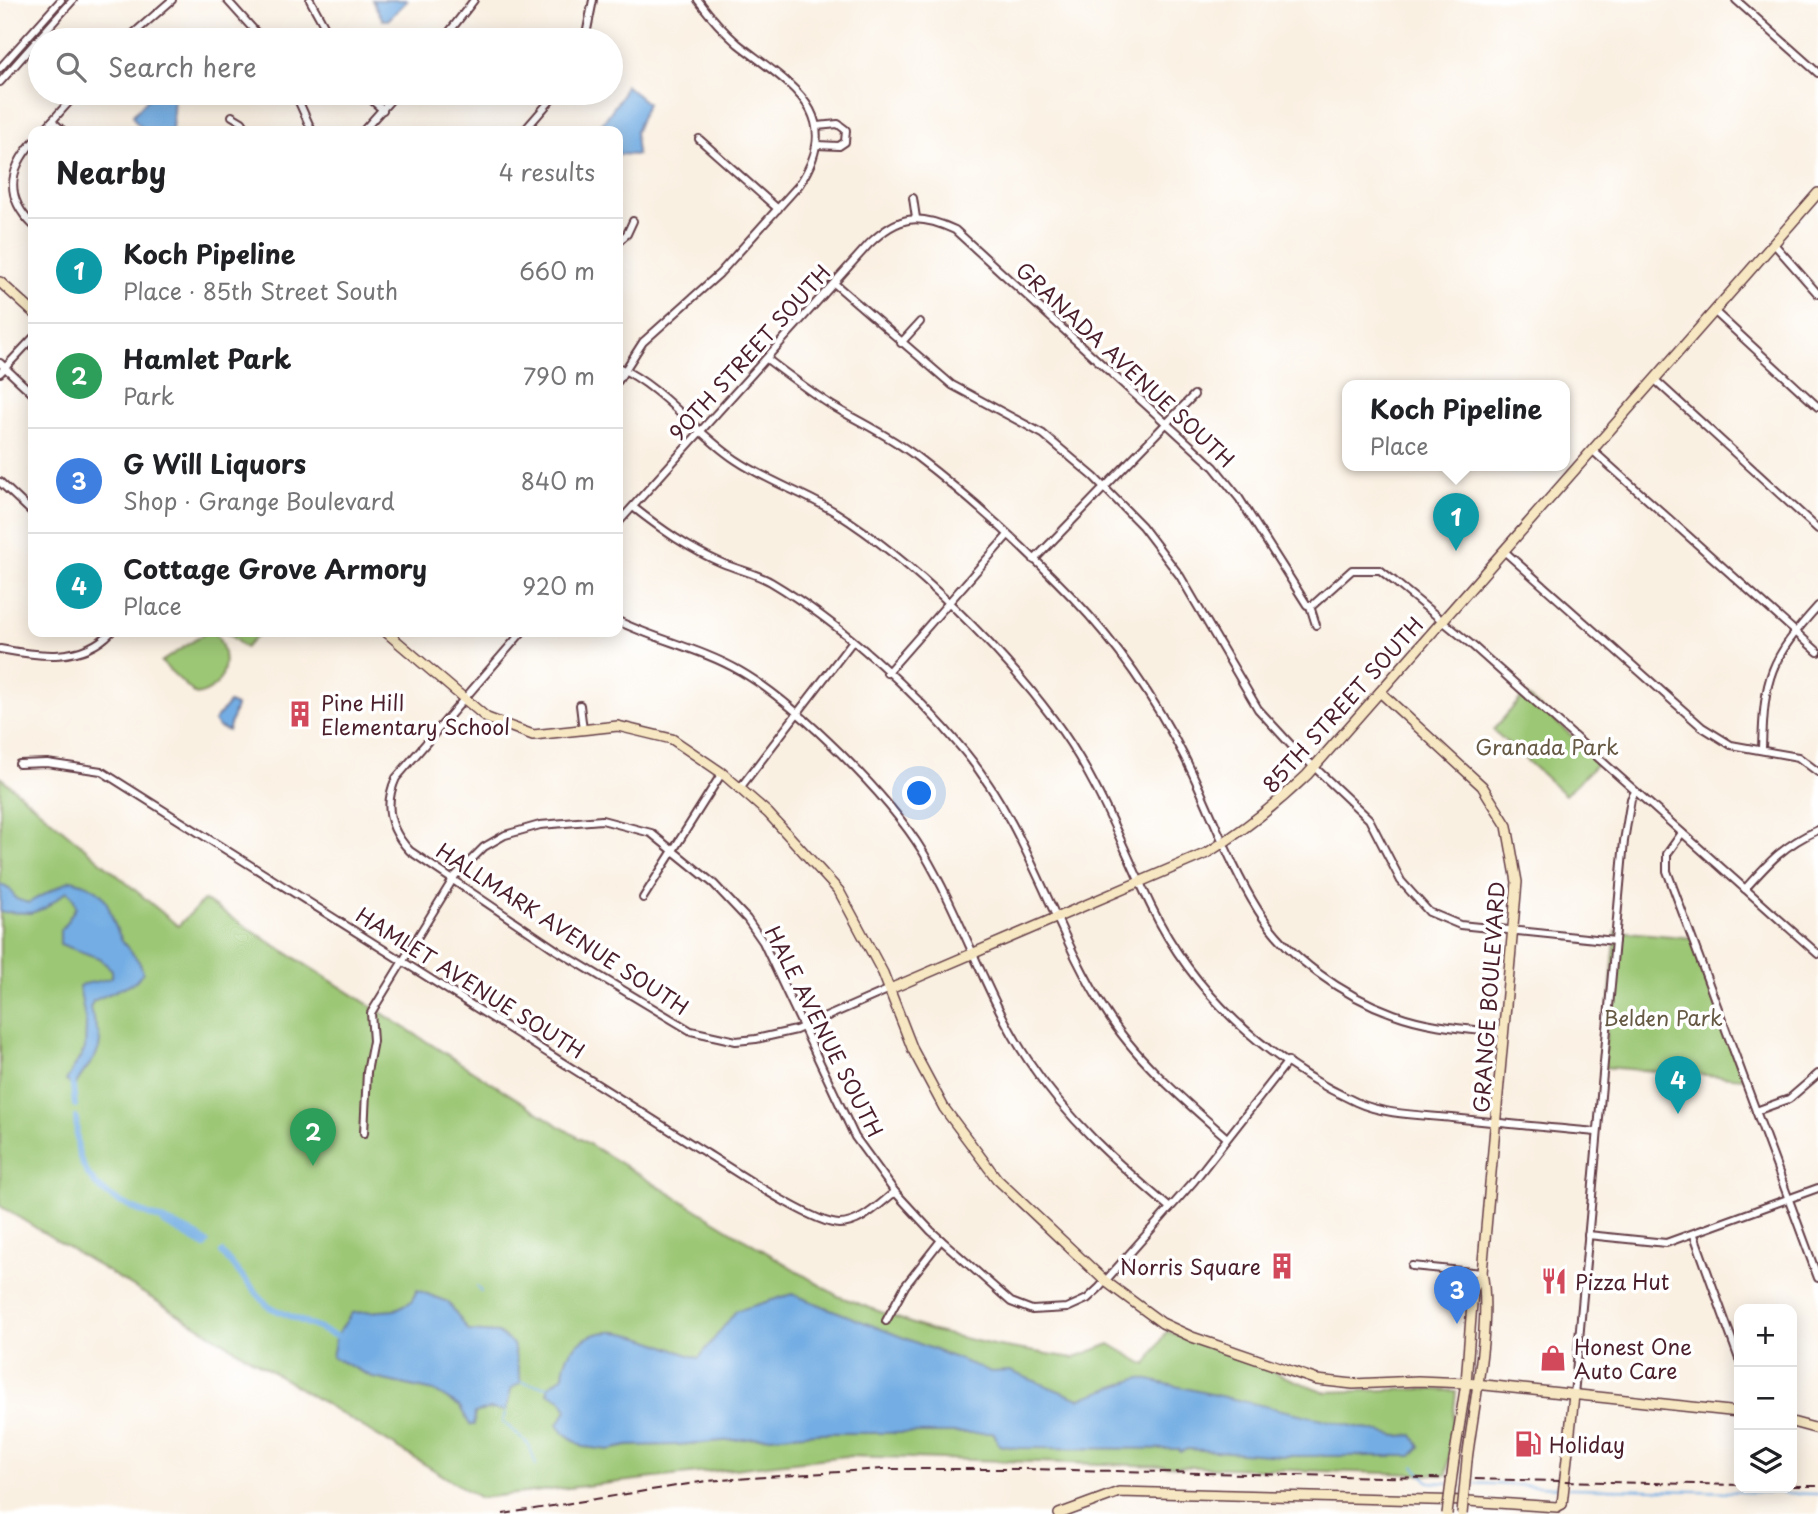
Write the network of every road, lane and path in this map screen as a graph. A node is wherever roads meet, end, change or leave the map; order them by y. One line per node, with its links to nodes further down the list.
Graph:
1 (61, 0): 10 (street)
2 (73, 0): 11 (street)
3 (172, 0): 12 (street)
4 (227, 0): 13 (street)
5 (310, 0): 14 (street)
6 (474, 0): 15 (street)
7 (593, 0): 16 (street)
8 (698, 0): 36 (street)
9 (1737, 0): 20 (street)
10 (36, 28)
11 (48, 28)
12 (140, 28)
13 (252, 28)
14 (325, 28)
15 (452, 28)
16 (587, 28)
17 (28, 37): 19 (street)
18 (28, 51): 21 (street)
19 (0, 68)
20 (1818, 73)
21 (0, 82)
22 (66, 105): 29 (street)
23 (300, 105): 33 (street)
24 (377, 105): 27 (street)
25 (387, 105): 27 (street)
26 (547, 105): 35 (street)
27 (383, 110): 34 (street)
28 (232, 116): 32 (street)
29 (52, 121): 30 (street); 31 (street)
30 (48, 126)
31 (58, 126)
32 (245, 126)
33 (310, 126)
34 (368, 126)
35 (528, 126)
36 (817, 126): 38 (street); 38 (street)
37 (699, 139): 42 (street)
38 (817, 142): 42 (street)
39 (28, 149): 44 (street)
40 (1818, 193): 47 (street, 85TH STREET SOUTH)
41 (913, 198): 43 (street)
42 (778, 209): 57 (street)
43 (916, 218): 49 (street, 90TH STREET SOUTH); 64 (street, GRANADA AVENUE SOUTH)
44 (28, 219)
45 (633, 221): 46 (street)
46 (623, 238)
47 (1774, 244): 50 (street); 52 (street, 85TH STREET SOUTH)
48 (0, 282): 51 (street)
49 (835, 284): 54 (street); 56 (street, 90TH STREET SOUTH)
50 (1818, 293)
51 (28, 307)
52 (1714, 312): 60 (street, 85TH STREET SOUTH); 63 (street)
53 (920, 322): 54 (street)
54 (901, 342): 68 (street)
55 (28, 343): 58 (street)
56 (767, 359): 65 (street, 90TH STREET SOUTH); 73 (street)
57 (623, 365)
58 (2, 368): 61 (street)
59 (623, 370): 65 (street)
60 (1654, 379): 66 (street, 85TH STREET SOUTH); 72 (street)
61 (28, 390)
62 (1194, 395): 64 (street)
63 (1818, 407)
64 (1167, 422): 68 (street); 77 (street, GRANADA AVENUE SOUTH)
65 (702, 429): 69 (street, 90TH STREET SOUTH); 76 (street)
66 (1592, 450): 74 (street, 85TH STREET SOUTH); 82 (street)
67 (0, 482): 70 (street)
68 (1104, 488): 75 (street); 97 (street)
69 (633, 507): 71 (street, 90TH STREET SOUTH); 86 (street)
70 (28, 508)
71 (623, 518)
72 (1818, 529)
73 (1008, 535): 75 (street); 76 (street)
74 (1504, 551): 79 (street, 85TH STREET SOUTH); 95 (street)
75 (1034, 560): 104 (street)
76 (947, 604): 89 (street); 107 (street)
77 (1310, 606): 79 (street); 81 (street, GRANADA AVENUE SOUTH)
78 (1818, 606): 82 (street)
79 (1441, 622): 90 (street, 85TH STREET SOUTH); 101 (street)
80 (623, 624): 93 (street)
81 (1316, 625)
82 (1795, 631): 88 (street); 95 (street)
83 (105, 637): 87 (street)
84 (392, 637): 91 (street)
85 (518, 637): 91 (street)
86 (852, 642): 89 (street); 93 (street)
87 (0, 649)
88 (1818, 652)
89 (887, 673): 110 (street)
90 (1380, 692): 97 (street, 85TH STREET SOUTH); 111 (street, GRANGE BOULEVARD)
91 (462, 699): 94 (street); 106 (street, HALLMARK AVENUE SOUTH)
92 (580, 705): 94 (street)
93 (795, 714): 100 (street); 113 (street)
94 (583, 730): 99 (street)
95 (1762, 748): 98 (street)
96 (19, 764): 115 (street, HAMLET AVENUE SOUTH)
97 (1314, 767): 104 (street, 85TH STREET SOUTH); 111 (street)
98 (1818, 772)
99 (722, 773): 100 (street); 105 (street)
100 (740, 788): 116 (street)
101 (1634, 792): 103 (street); 112 (street)
102 (1818, 830): 108 (street)
103 (1682, 833): 108 (street); 121 (street)
104 (1224, 843): 107 (street, 85TH STREET SOUTH); 118 (street)
105 (672, 850): 106 (street, HALE AVENUE SOUTH); 109 (street); 117 (street, HALE AVENUE SOUTH)
106 (453, 879): 115 (street, HALE AVENUE SOUTH); 117 (street, HALLMARK AVENUE SOUTH)
107 (1141, 884): 110 (street, 85TH STREET SOUTH); 119 (street)
108 (1745, 889): 114 (street)
109 (643, 898)
110 (1057, 918): 113 (street, 85TH STREET SOUTH); 125 (street)
111 (1514, 930): 112 (street); 118 (street, GRANGE BOULEVARD)
112 (1615, 941): 123 (street)
113 (972, 954): 116 (street, 85TH STREET SOUTH); 129 (street)
114 (1818, 954)
115 (403, 959): 124 (street, HALE AVENUE SOUTH); 127 (street, HAMLET AVENUE SOUTH)
116 (890, 989): 117 (street, 85TH STREET SOUTH); 136 (street)
117 (803, 1027): 127 (street, HALE AVENUE SOUTH)
118 (1503, 1033): 122 (street, GRANGE BOULEVARD)
119 (1288, 1061): 122 (street); 125 (street, HALE AVENUE SOUTH)
120 (1818, 1074): 121 (street)
121 (1756, 1111): 128 (street)
122 (1496, 1123): 123 (street); 134 (street, GRANGE BOULEVARD)
123 (1597, 1132): 130 (street)
124 (364, 1133)
125 (1227, 1138): 129 (street, HALE AVENUE SOUTH)
126 (1818, 1188): 128 (street)
127 (895, 1192): 132 (street, HALE AVENUE SOUTH)
128 (1789, 1200): 131 (street); 135 (street)
129 (1170, 1208): 136 (street, HALE AVENUE SOUTH)
130 (1588, 1235): 131 (street); 141 (street)
131 (1694, 1235): 138 (street)
132 (941, 1240): 136 (street, HALE AVENUE SOUTH); 137 (street)
133 (1412, 1266): 134 (street)
134 (1482, 1273): 139 (street, GRANGE BOULEVARD); 140 (street, GRANGE BOULEVARD)
135 (1818, 1278)
136 (1105, 1281): 139 (street)
137 (886, 1321)
138 (1734, 1345)
139 (1466, 1384): 140 (street); 146 (street, GRANGE BOULEVARD, bridge)
140 (1477, 1384): 141 (street); 147 (street, GRANGE BOULEVARD, bridge)
141 (1574, 1395): 142 (street); 145 (street)
142 (1734, 1411)
143 (1797, 1423): 144 (street)
144 (1818, 1429)
145 (1059, 1514)
146 (1447, 1514)
147 (1462, 1514)

